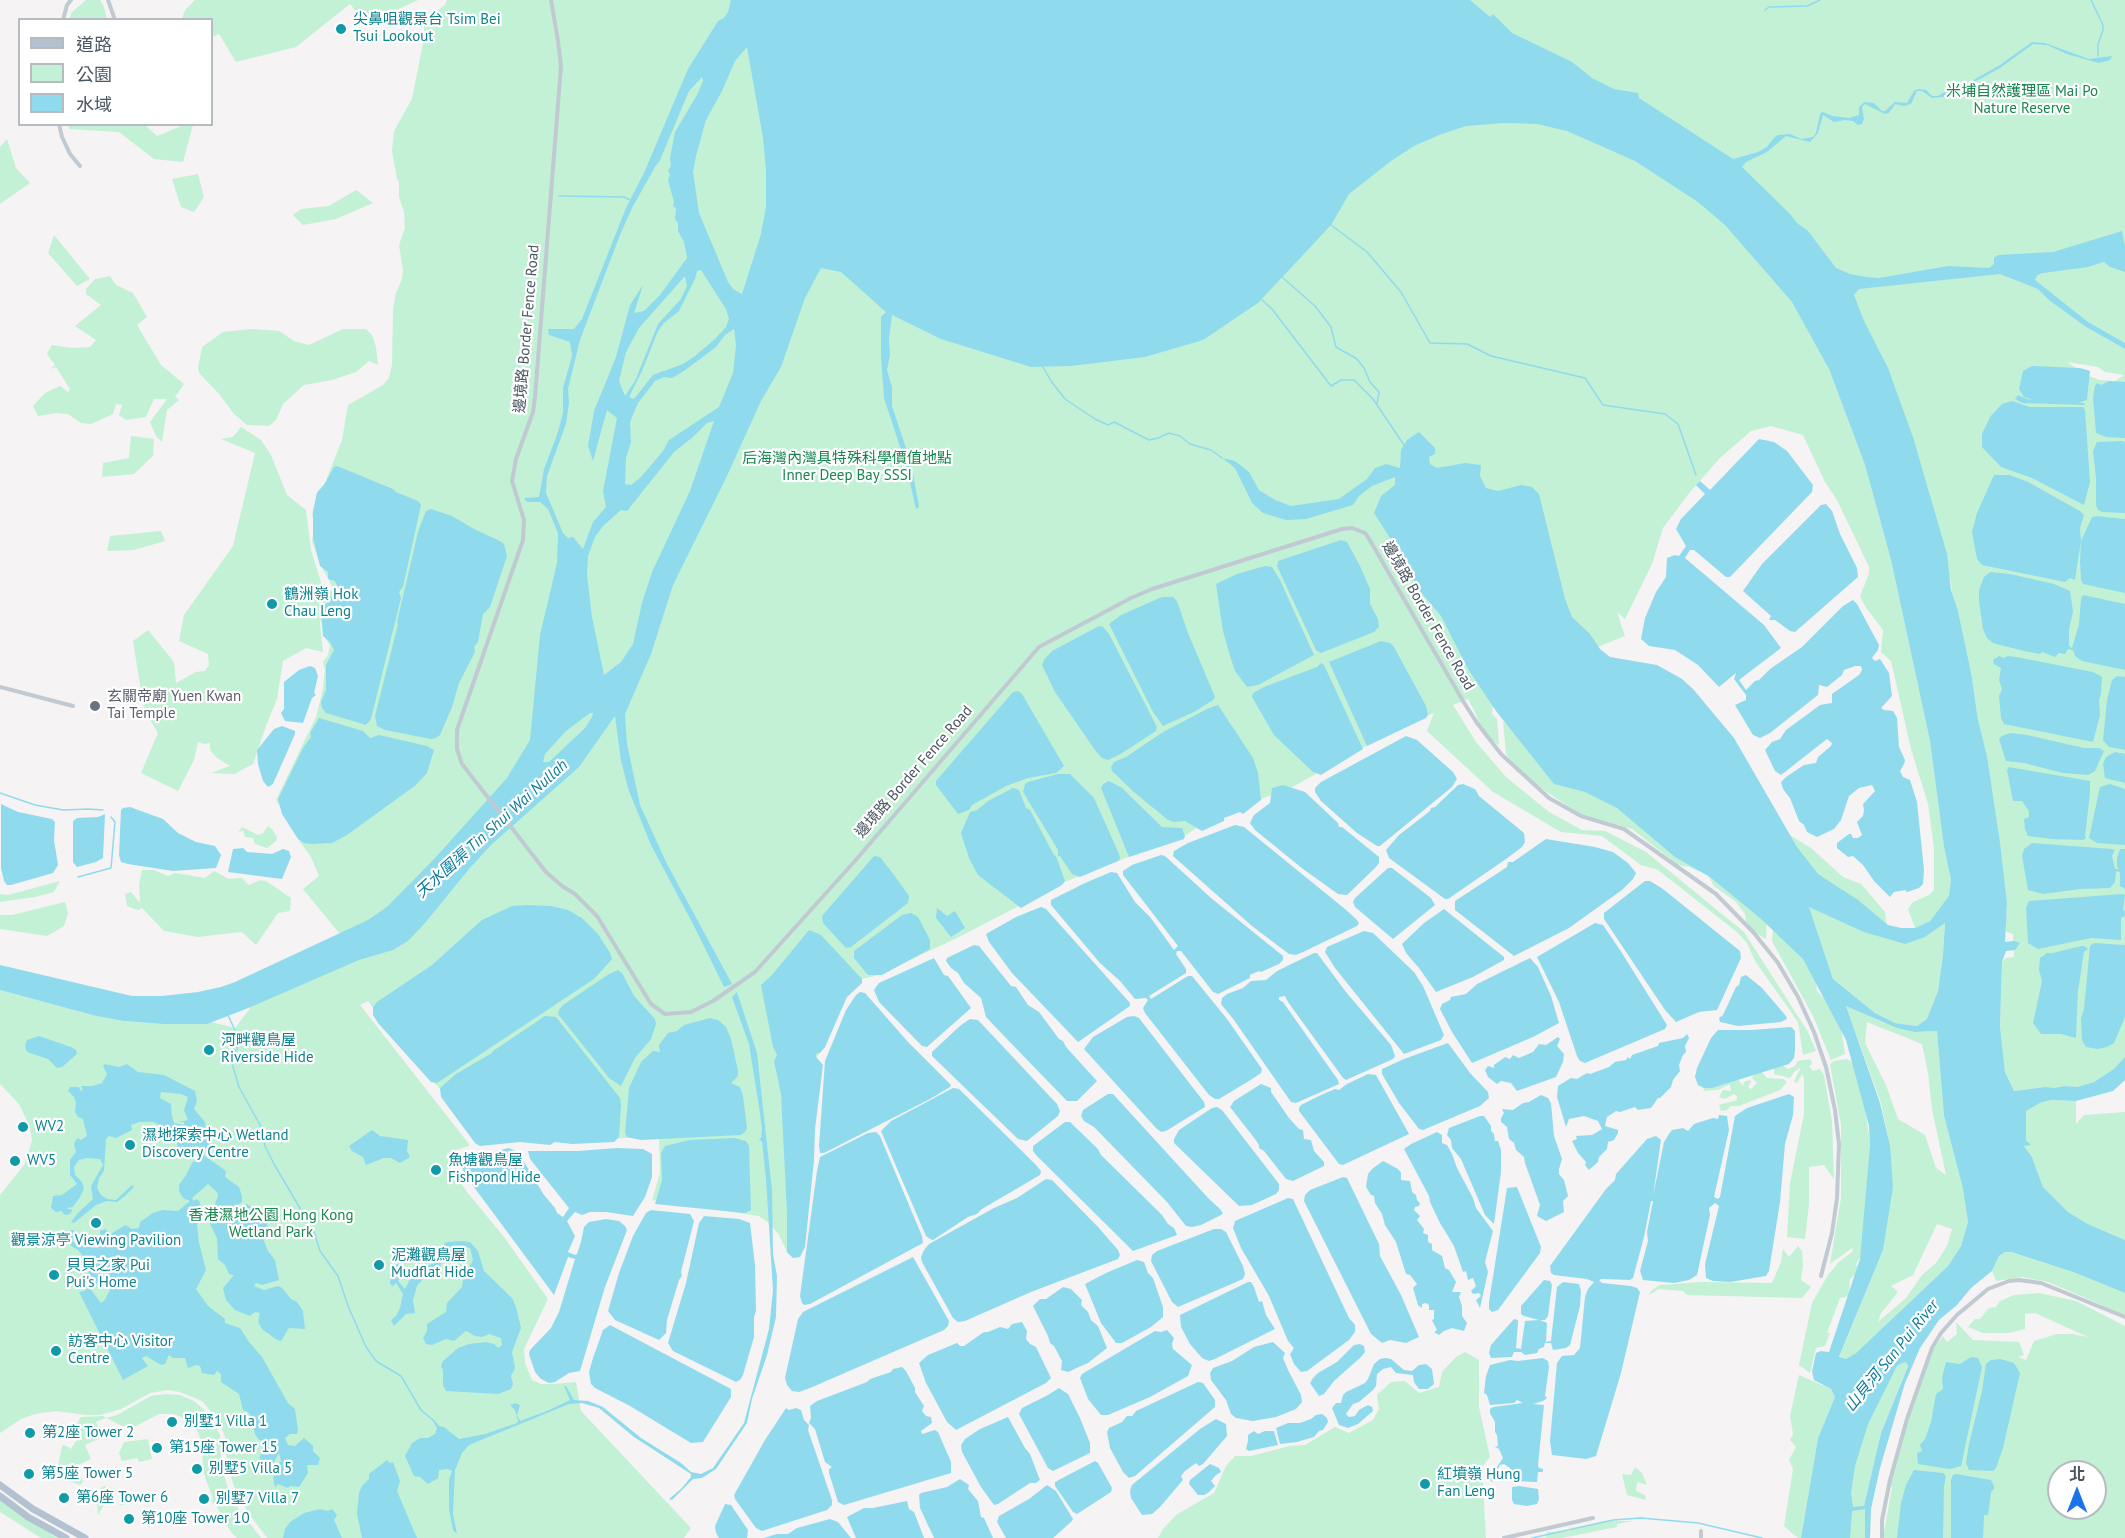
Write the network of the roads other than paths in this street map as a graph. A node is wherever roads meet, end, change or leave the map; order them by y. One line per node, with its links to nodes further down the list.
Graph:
1 (71, 0): 4 (street)
2 (108, 0): 5 (street)
3 (551, 0): 10 (street, 邊境路 Border Fence Road)
4 (64, 18)
5 (114, 18)
6 (59, 126): 7 (street)
7 (80, 166)
8 (0, 687): 9 (street)
9 (73, 706)
10 (1821, 1276)
11 (2125, 1317): 20 (street)
12 (0, 1485): 17 (main road)
13 (0, 1496): 16 (main road)
14 (1593, 1518): 18 (street)
15 (1701, 1531): 19 (street)
16 (66, 1538)
17 (85, 1538)
18 (1504, 1538)
19 (1701, 1538)
20 (1882, 1538)

